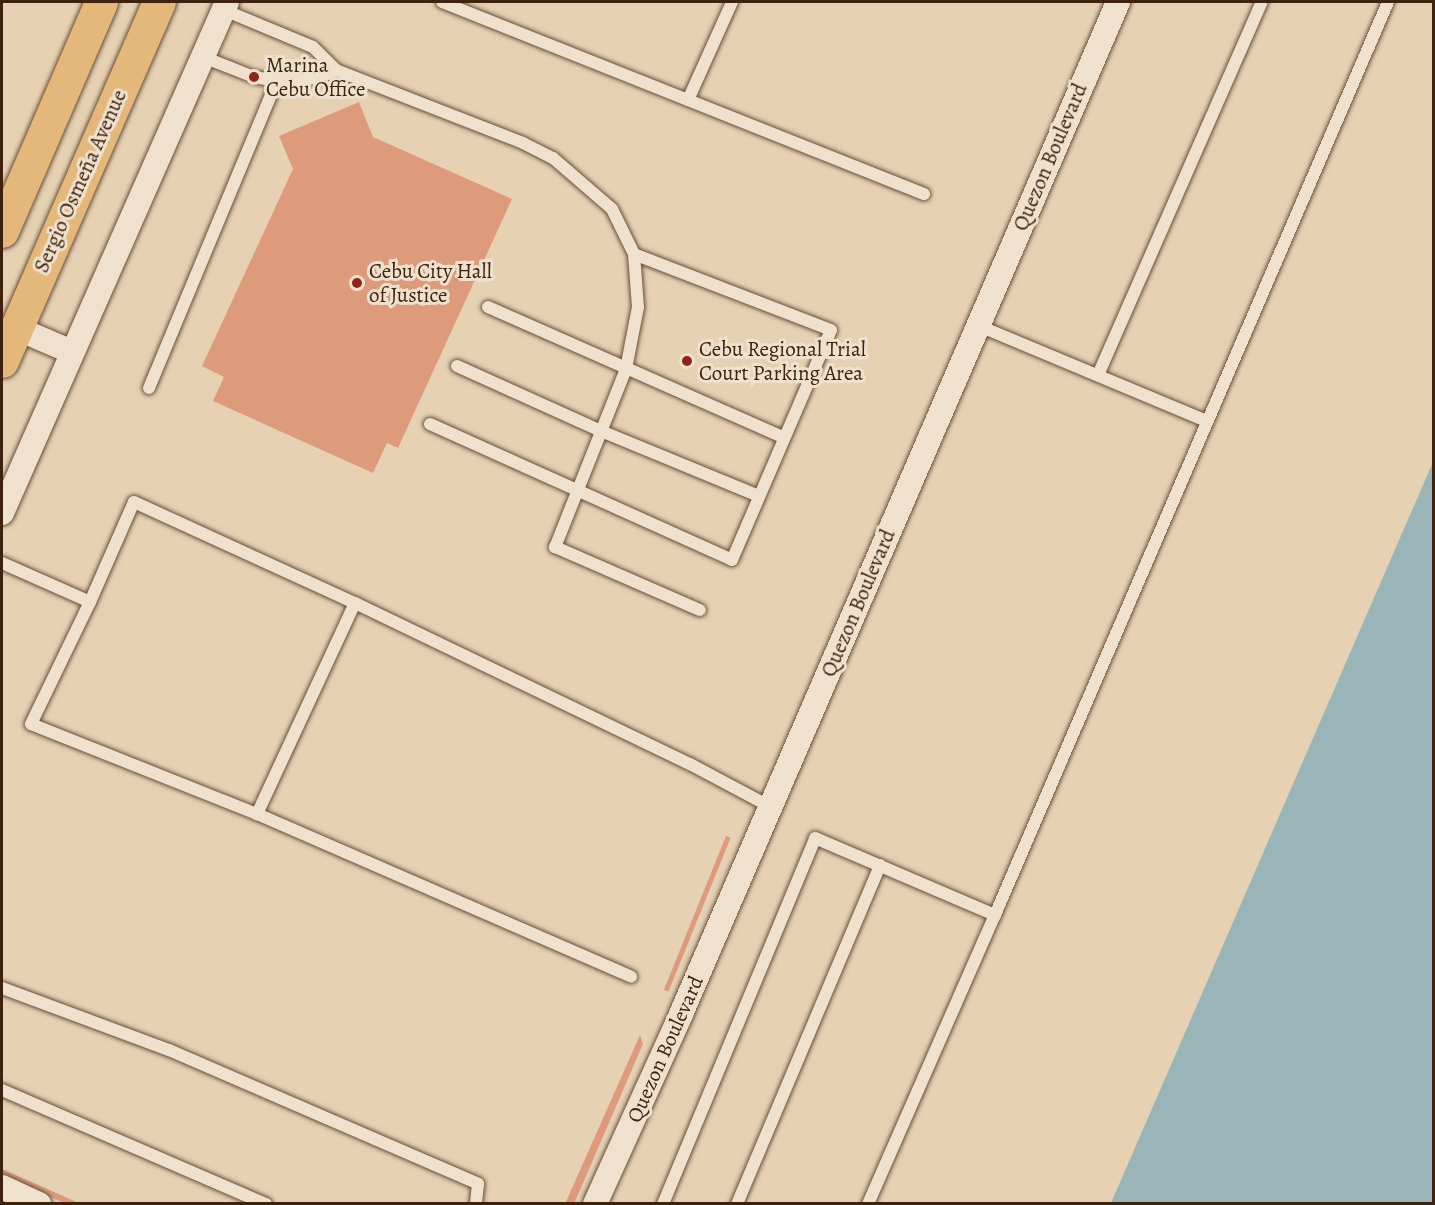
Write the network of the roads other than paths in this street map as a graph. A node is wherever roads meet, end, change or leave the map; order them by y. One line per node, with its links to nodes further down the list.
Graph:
1 (101, 2): 14 (highway)
2 (159, 2): 18 (highway, Sergio Osmeña Avenue)
3 (442, 2): 12 (lane)
4 (732, 2): 12 (lane)
5 (1118, 2): 17 (street, Quezon Boulevard)
6 (1262, 2): 23 (lane)
7 (1388, 2): 25 (lane)
8 (226, 6): 9 (street); 10 (lane)
9 (203, 57): 11 (lane); 19 (street)
10 (336, 70): 11 (lane); 15 (lane)
11 (277, 81): 24 (lane)
12 (688, 100): 13 (lane)
13 (924, 194)
14 (2, 231)
15 (634, 254): 22 (lane); 28 (lane)
16 (488, 307): 22 (lane)
17 (977, 325): 23 (lane); 36 (street, Quezon Boulevard)
18 (16, 328): 19 (street); 20 (highway, Sergio Osmeña Avenue)
19 (72, 352): 31 (street)
20 (2, 361)
21 (457, 366): 27 (lane)
22 (626, 369): 27 (lane); 28 (lane)
23 (1098, 375): 25 (lane)
24 (149, 388)
25 (1207, 421): 39 (lane)
26 (430, 424): 29 (lane)
27 (602, 431): 29 (lane); 30 (lane)
28 (783, 437): 30 (lane)
29 (578, 489): 30 (lane); 35 (lane)
30 (759, 496)
31 (2, 513)
32 (2, 563): 33 (lane)
33 (90, 602): 34 (lane); 37 (lane)
34 (355, 603): 36 (lane); 37 (lane)
35 (700, 610)
36 (771, 807): 47 (street, Quezon Boulevard)
37 (257, 814): 40 (lane)
38 (880, 865): 39 (lane); 48 (lane); 49 (lane)
39 (995, 915): 50 (lane)
40 (631, 977)
41 (2, 988): 46 (lane)
42 (2, 1090): 45 (lane)
43 (2, 1187): 44 (street)
44 (39, 1203)
45 (266, 1203)
46 (476, 1203)
47 (595, 1203)
48 (663, 1203)
49 (737, 1203)
50 (868, 1203)

